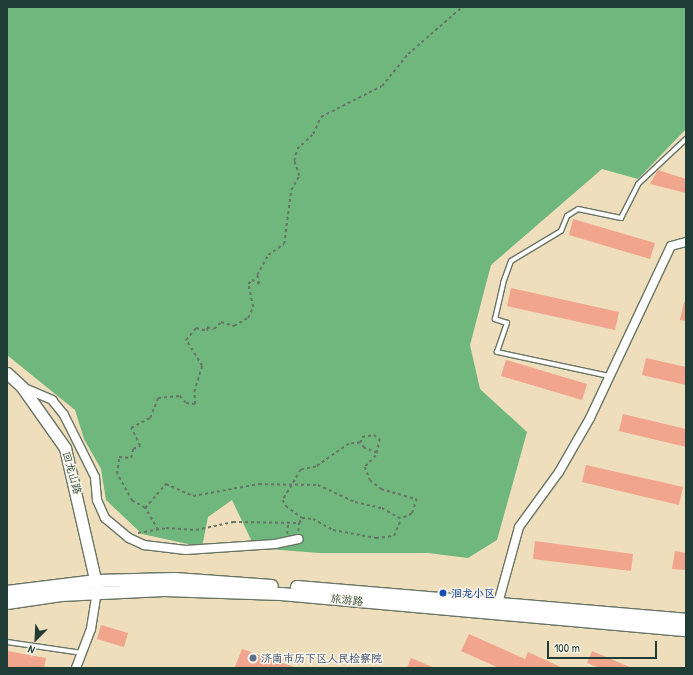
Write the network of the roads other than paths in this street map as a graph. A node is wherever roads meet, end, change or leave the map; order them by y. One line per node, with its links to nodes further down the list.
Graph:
1 (686, 139): 4 (lane)
2 (686, 242): 4 (street)
3 (7, 373): 5 (street, 回龙山路)
4 (610, 376): 10 (street)
5 (22, 387): 6 (street); 7 (street, 回龙山路)
6 (298, 539)
7 (97, 587): 8 (main road, 旅游路); 9 (main road, 旅游路); 10 (main road, 旅游路); 14 (street)
8 (7, 592)
9 (7, 603)
10 (497, 610): 11 (main road, 旅游路); 12 (main road, 旅游路)
11 (686, 620)
12 (686, 630)
13 (7, 642): 14 (lane)
14 (82, 653): 15 (street)
15 (76, 668)

